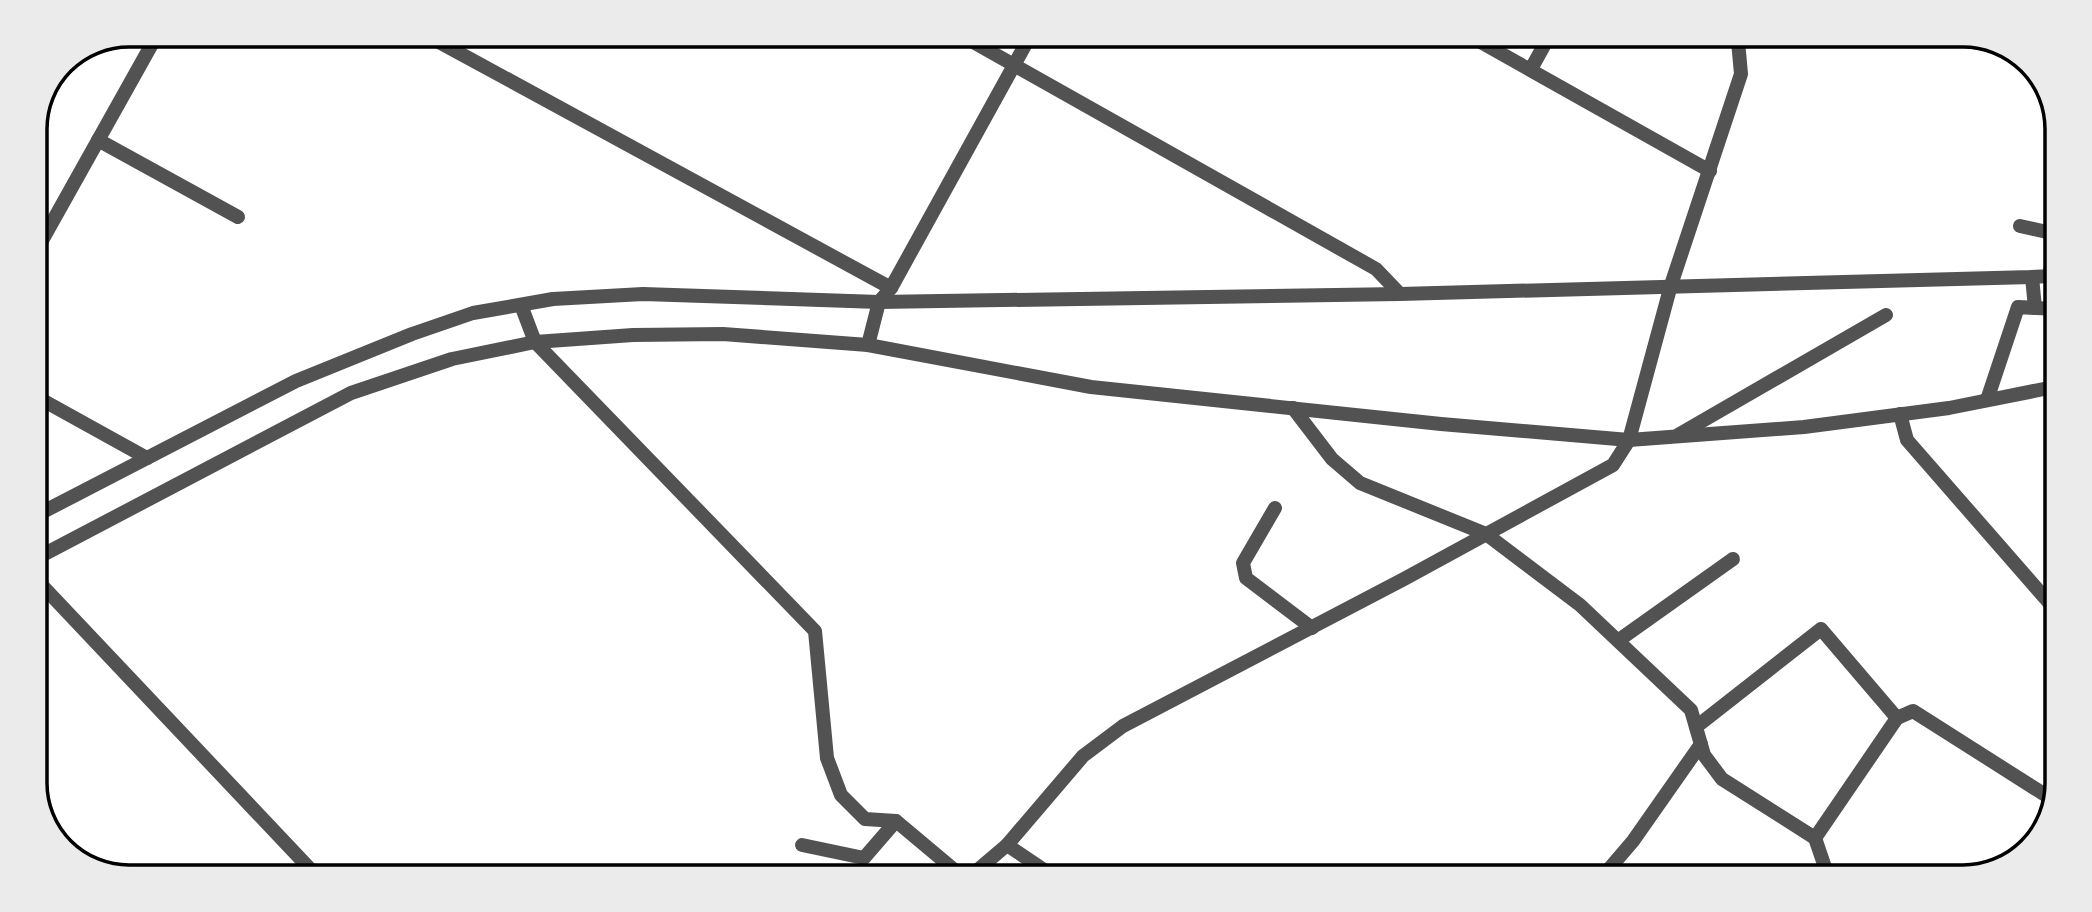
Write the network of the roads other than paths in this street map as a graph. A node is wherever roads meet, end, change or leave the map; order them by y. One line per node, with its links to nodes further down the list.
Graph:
1 (150, 47): 10 (street)
2 (448, 47): 19 (street)
3 (982, 47): 8 (street)
4 (1024, 47): 8 (street)
5 (1490, 47): 9 (street)
6 (1542, 47): 9 (street)
7 (1739, 47): 11 (street)
8 (1014, 65): 19 (street); 20 (street)
9 (1531, 69): 11 (street)
10 (98, 140): 12 (street); 14 (street)
11 (1710, 171): 18 (street)
12 (238, 216)
13 (2020, 226): 15 (street)
14 (47, 231)
15 (2045, 232)
16 (2045, 276): 17 (street)
17 (2032, 277): 18 (street); 23 (street)
18 (1671, 285): 20 (street); 34 (street)
19 (891, 288): 21 (street)
20 (1400, 294): 21 (street)
21 (879, 302): 22 (street); 27 (street)
22 (521, 305): 26 (street); 35 (street)
23 (2035, 308): 24 (street); 29 (street)
24 (2045, 308)
25 (1886, 315): 33 (street)
26 (535, 342): 27 (street); 39 (street); 49 (street)
27 (868, 345): 31 (street)
28 (2045, 389): 29 (street)
29 (1987, 400): 32 (street)
30 (47, 403): 35 (street)
31 (1293, 408): 34 (street); 38 (street)
32 (1900, 414): 33 (street); 42 (street)
33 (1674, 437): 34 (street)
34 (1629, 440): 38 (street)
35 (146, 458): 37 (street)
36 (1275, 508): 43 (street)
37 (47, 510)
38 (1486, 534): 43 (street); 44 (street)
39 (47, 553)
40 (1733, 559): 44 (street)
41 (47, 591): 53 (street)
42 (2045, 598)
43 (1312, 628): 52 (street)
44 (1619, 640): 46 (street)
45 (1897, 718): 46 (street); 48 (street); 50 (street)
46 (1696, 727): 47 (street)
47 (1701, 744): 50 (street); 57 (street)
48 (2044, 794)
49 (896, 821): 51 (street); 54 (street)
50 (1815, 838): 58 (street)
51 (802, 845)
52 (1007, 845): 55 (street); 56 (street)
53 (306, 865)
54 (948, 865)
55 (983, 865)
56 (1037, 865)
57 (1612, 865)
58 (1824, 865)

